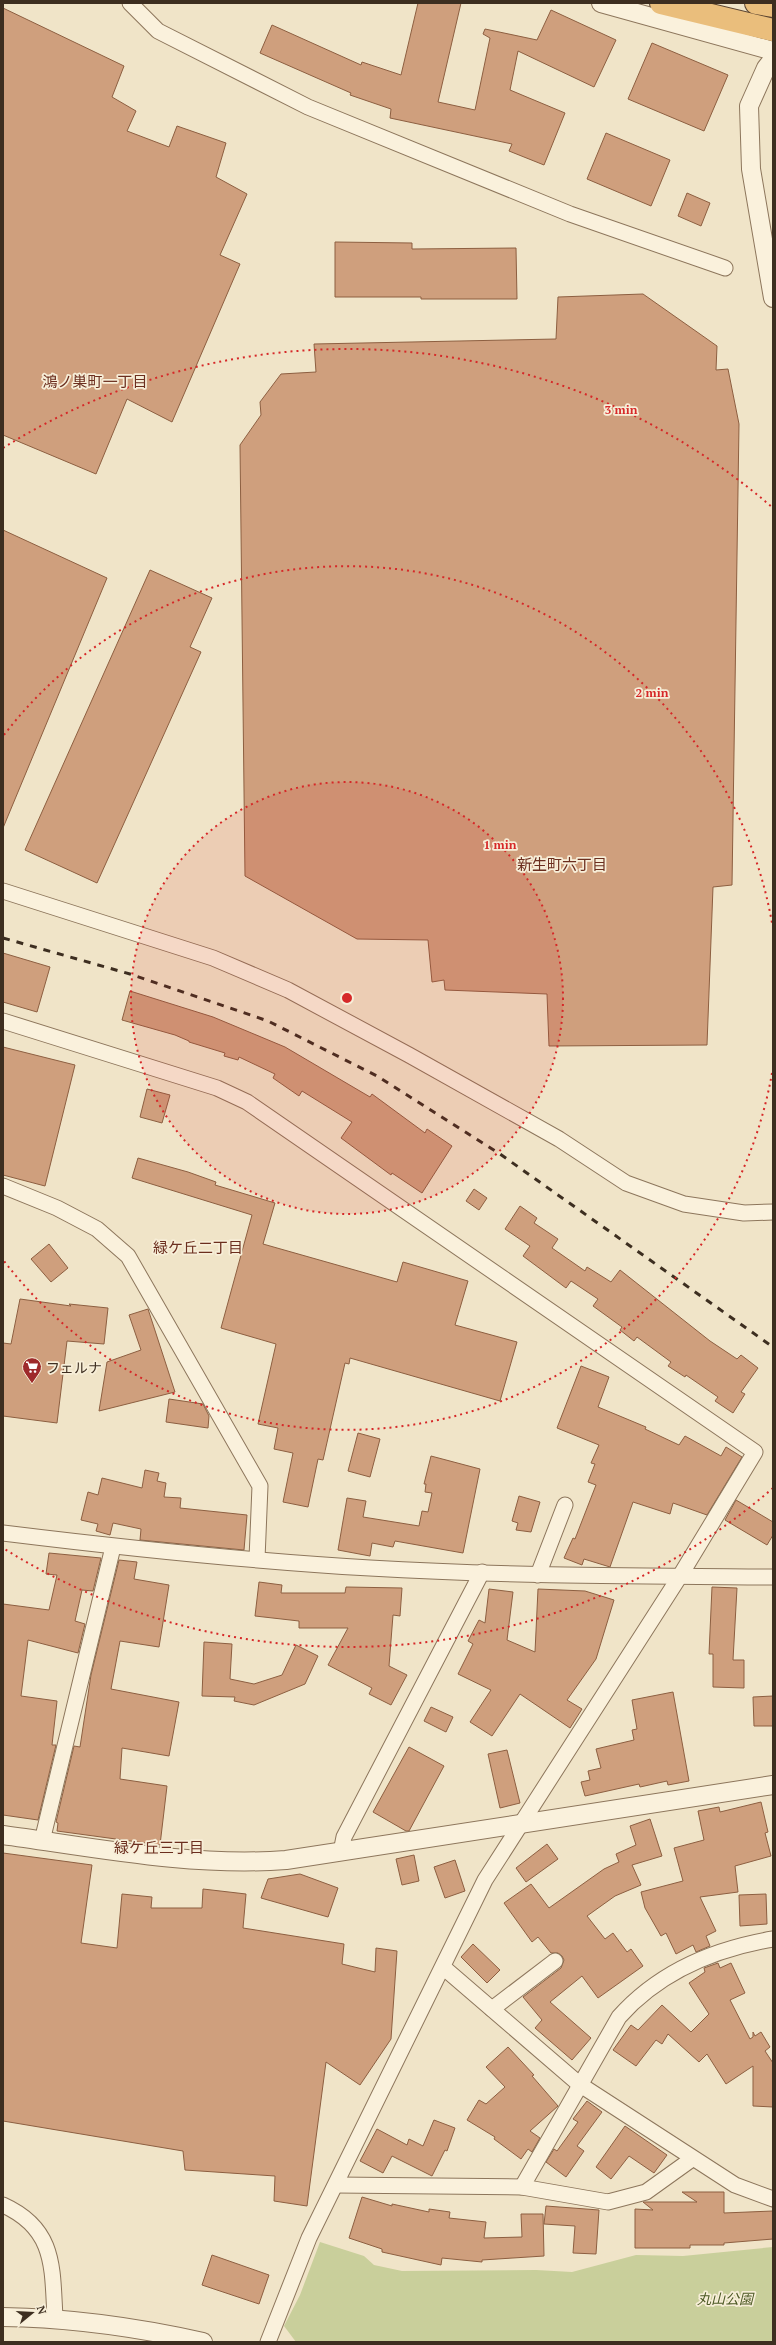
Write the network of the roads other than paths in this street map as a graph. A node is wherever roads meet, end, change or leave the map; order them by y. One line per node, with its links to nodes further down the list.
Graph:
1 (130, 3): 9 (street)
2 (601, 3): 7 (street)
3 (661, 3): 6 (highway)
4 (756, 3): 5 (highway)
5 (773, 6)
6 (773, 30)
7 (773, 51)
8 (773, 59): 10 (street)
9 (725, 268)
10 (773, 298)
11 (3, 891): 14 (street)
12 (3, 1021): 21 (street)
13 (3, 1186): 18 (street)
14 (773, 1212)
15 (565, 1505): 20 (street)
16 (3, 1533): 17 (street)
17 (113, 1547): 18 (street); 26 (street)
18 (257, 1559): 19 (street)
19 (482, 1572): 20 (street); 27 (street)
20 (538, 1575): 21 (street)
21 (680, 1576): 22 (street); 24 (street)
22 (773, 1577)
23 (773, 1785): 24 (street)
24 (519, 1824): 27 (street); 30 (street)
25 (3, 1835): 26 (street)
26 (42, 1841): 27 (street)
27 (341, 1852)
28 (773, 1939): 32 (street)
29 (555, 1961): 31 (street)
30 (442, 1967): 31 (street); 34 (street)
31 (492, 2009): 32 (street)
32 (579, 2084): 33 (street); 35 (street)
33 (692, 2159): 35 (street); 36 (street)
34 (336, 2185): 35 (street); 41 (street)
35 (522, 2187)
36 (773, 2198)
37 (3, 2205): 39 (street)
38 (3, 2317): 39 (street)
39 (55, 2317): 40 (street)
40 (203, 2342)
41 (268, 2342)

